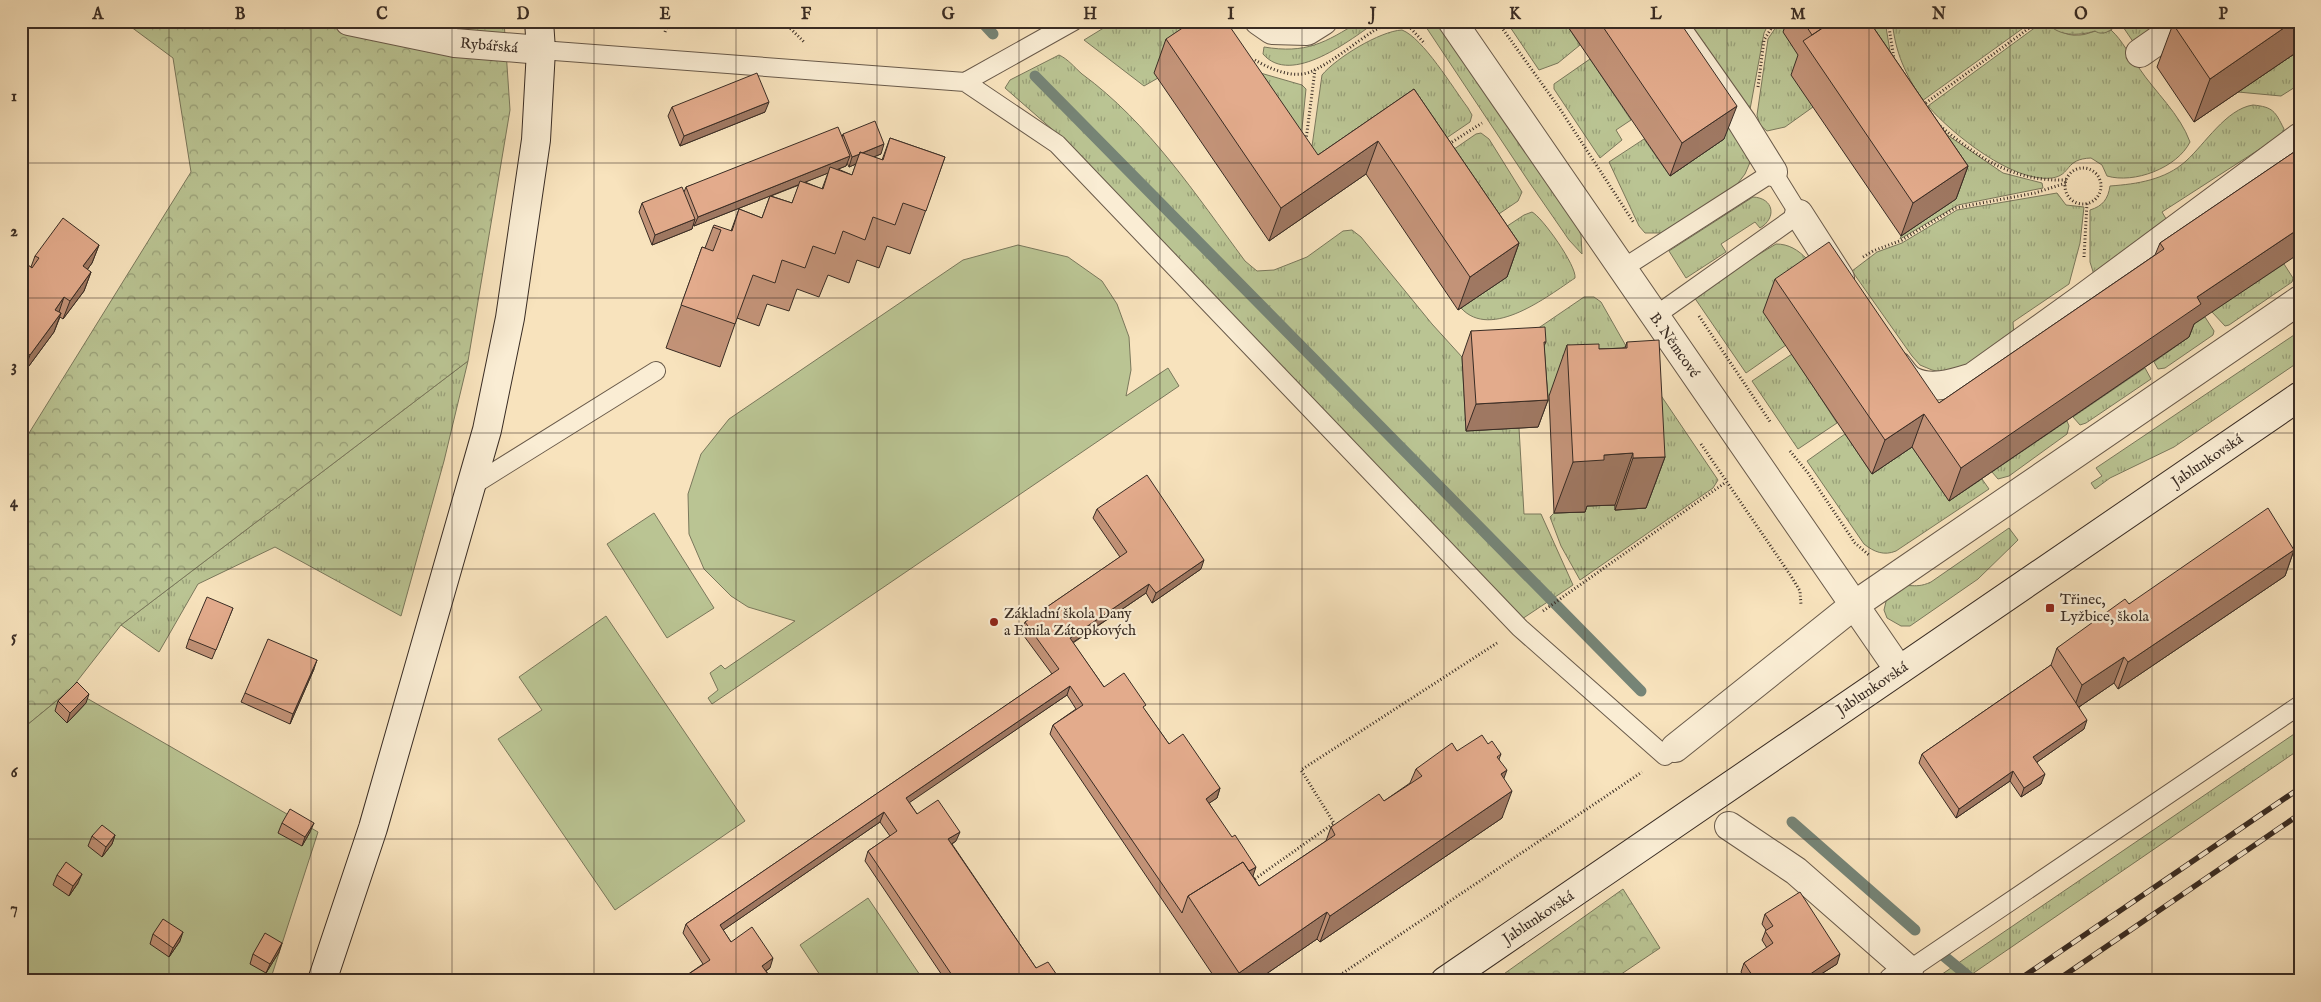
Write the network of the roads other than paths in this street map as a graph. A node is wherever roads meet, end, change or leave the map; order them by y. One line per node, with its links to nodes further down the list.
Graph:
1 (349, 21): 9 (street, Rybářská)
2 (539, 21): 9 (street)
3 (1259, 21): 4 (street)
4 (1323, 21)
5 (1452, 21): 15 (street, B. Němcové)
6 (1671, 21): 13 (street)
7 (2186, 21): 10 (street)
8 (1063, 24): 11 (lane)
9 (541, 50): 11 (lane); 22 (street)
10 (2140, 53)
11 (965, 82): 26 (lane)
12 (2300, 137): 19 (street)
13 (1773, 172): 14 (lane); 15 (lane)
14 (1799, 214): 16 (street); 18 (lane)
15 (1622, 268): 18 (street, B. Němcové)
16 (1853, 298)
17 (2300, 300): 23 (street)
18 (1655, 316): 23 (street, B. Němcové)
19 (1885, 347)
20 (656, 371): 22 (lane)
21 (2300, 396): 24 (street, Jablunkovská)
22 (470, 487): 29 (street)
23 (1854, 606): 24 (street, B. Němcové); 26 (street)
24 (1899, 670): 30 (street, Jablunkovská)
25 (2300, 705): 28 (lane)
26 (1670, 752)
27 (1729, 826): 28 (street)
28 (1901, 976)
29 (322, 981)
30 (1445, 981)

